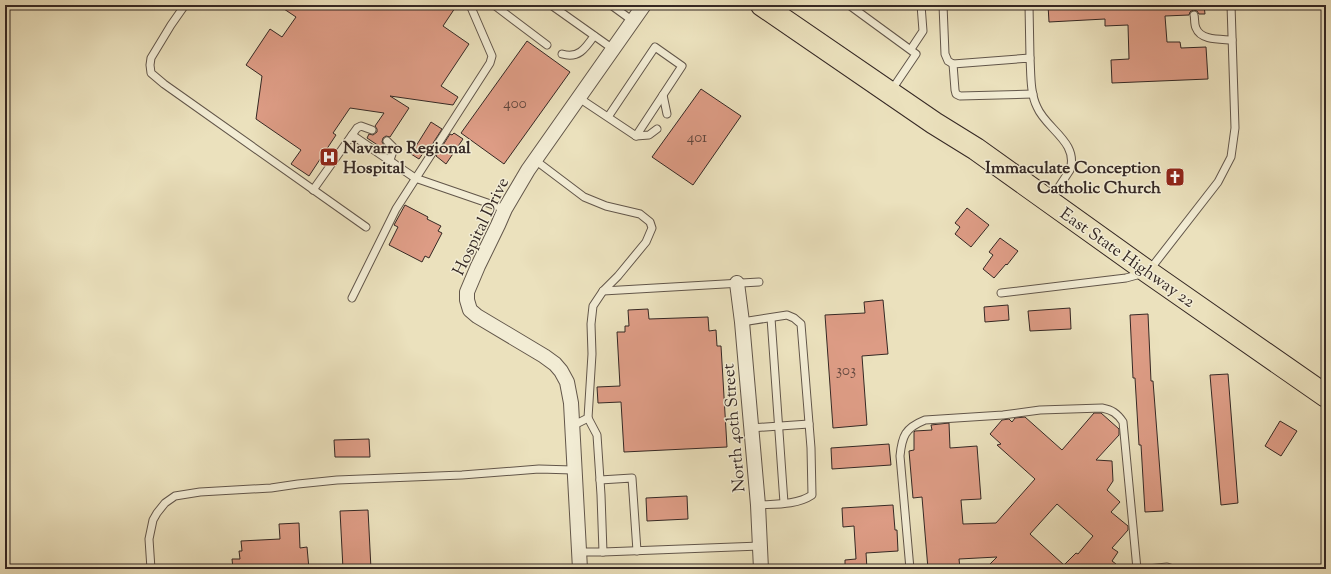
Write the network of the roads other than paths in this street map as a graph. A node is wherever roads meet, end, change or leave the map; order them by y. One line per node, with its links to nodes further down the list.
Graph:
1 (185, 5): 37 (lane)
2 (494, 5): 17 (lane)
3 (551, 5): 15 (lane)
4 (611, 5): 14 (lane)
5 (644, 5): 14 (street, Hospital Drive)
6 (762, 5): 23 (main road, East State Highway 22)
7 (849, 5): 18 (lane)
8 (921, 5): 18 (lane)
9 (943, 5): 22 (lane)
10 (1029, 5): 21 (lane)
11 (1231, 5): 16 (lane)
12 (473, 7): 36 (lane)
13 (1194, 14): 16 (lane)
14 (633, 21): 19 (street, Hospital Drive)
15 (594, 36): 19 (lane); 20 (lane)
16 (1232, 40): 41 (lane)
17 (547, 45)
18 (911, 49): 23 (lane)
19 (613, 50): 26 (street, Hospital Drive)
20 (562, 54)
21 (1030, 58): 22 (lane); 24 (lane)
22 (953, 64): 24 (lane)
23 (890, 92): 38 (main road, East State Highway 22)
24 (1033, 94): 38 (lane)
25 (663, 95): 27 (lane); 28 (lane); 32 (lane)
26 (579, 98): 28 (lane); 35 (street, Hospital Drive)
27 (667, 114)
28 (608, 117): 32 (lane)
29 (657, 129): 32 (lane)
30 (372, 130): 31 (lane)
31 (352, 135): 34 (lane); 37 (lane)
32 (636, 136)
33 (387, 141): 34 (lane)
34 (390, 160): 36 (lane)
35 (535, 160): 39 (street, Hospital Drive); 44 (lane)
36 (415, 178): 39 (lane); 46 (lane)
37 (313, 190): 40 (lane)
38 (1049, 202): 41 (main road, East State Highway 22)
39 (505, 209): 52 (street, Hospital Drive)
40 (366, 227)
41 (1148, 272): 45 (lane); 49 (main road, East State Highway 22)
42 (759, 282): 43 (lane)
43 (737, 283): 44 (lane); 48 (street, North 40th Street)
44 (603, 291): 50 (lane)
45 (1001, 293)
46 (352, 298)
47 (771, 318): 48 (lane); 51 (lane); 53 (lane)
48 (742, 322): 54 (street, North 40th Street)
49 (1326, 396)
50 (588, 418): 52 (lane); 56 (lane)
51 (809, 424): 53 (lane); 57 (lane)
52 (572, 426): 55 (street, Hospital Drive)
53 (779, 427): 54 (lane); 57 (lane)
54 (751, 428): 58 (street, North 40th Street)
55 (573, 470): 61 (street, Hospital Drive); 63 (lane)
56 (600, 480): 60 (lane); 62 (lane)
57 (784, 503): 58 (lane)
58 (758, 505): 59 (street, North 40th Street)
59 (760, 546): 60 (lane); 65 (street, North 40th Street)
60 (636, 551): 62 (lane)
61 (578, 552): 62 (lane); 64 (street, Hospital Drive)
62 (603, 552)
63 (151, 569)
64 (580, 569)
65 (761, 569)
66 (910, 569): 67 (lane)
67 (1136, 569)
68 (1148, 569): 69 (lane)
69 (1155, 569): 70 (lane)
70 (1174, 569)

